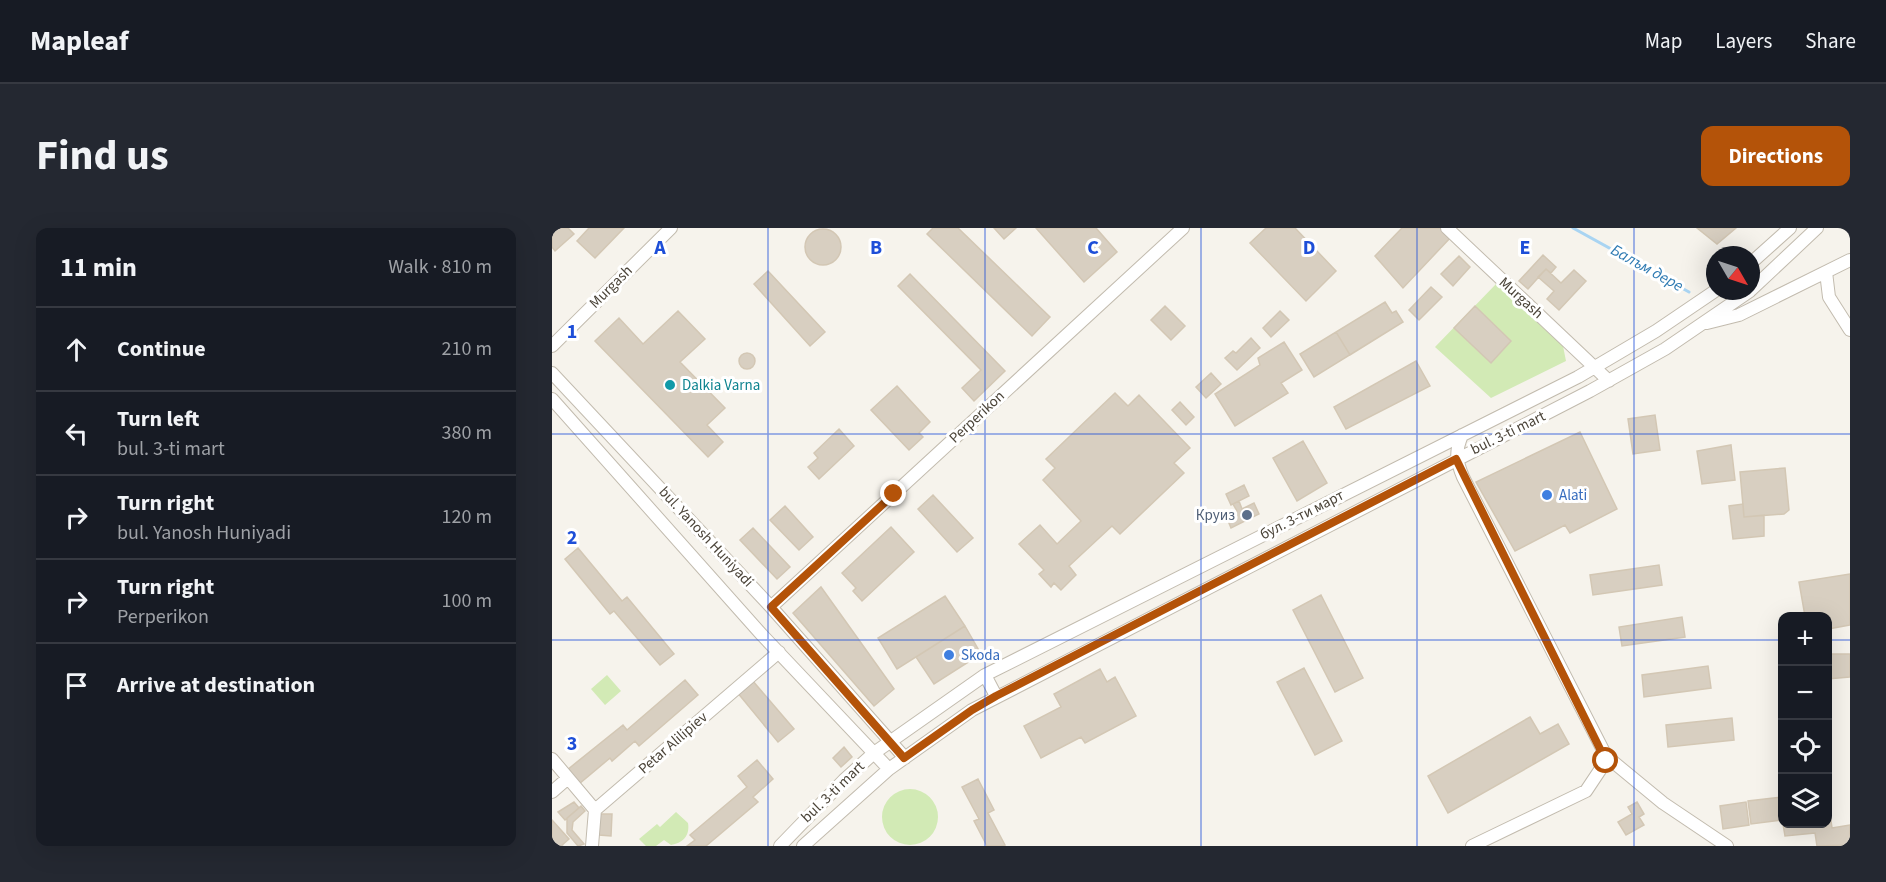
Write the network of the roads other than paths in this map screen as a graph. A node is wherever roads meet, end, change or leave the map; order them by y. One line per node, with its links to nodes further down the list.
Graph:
1 (671, 228): 14 (street, Murgash)
2 (1183, 228): 21 (street, Perperikon)
3 (1447, 228): 15 (street, Murgash)
4 (1790, 228): 6 (street)
5 (1817, 228): 9 (street, bul. 3-ti mart)
6 (1760, 255)
7 (1850, 260): 8 (street)
8 (1826, 272): 12 (street); 13 (street)
9 (1760, 281)
10 (1706, 297): 15 (street, бул. 3-ти март)
11 (1735, 300): 12 (street, bul. 3-ti mart)
12 (1697, 326): 17 (street, bul. 3-ti mart)
13 (1850, 330)
14 (552, 346)
15 (1596, 367): 17 (street, Murgash); 19 (street, бул. 3-ти март)
16 (552, 373): 21 (street, bul. Yanosh Huniyadi)
17 (1609, 381): 20 (street, bul. 3-ti mart)
18 (552, 399): 22 (street, bul. Yanosh Huniyadi)
19 (1462, 435): 20 (street); 23 (street, бул. 3-ти март)
20 (1456, 459): 24 (street, bul. 3-ti mart); 27 (street)
21 (771, 607): 25 (street, bul. Yanosh Huniyadi)
22 (779, 652): 26 (street, bul. Yanosh Huniyadi); 33 (street, Petar Alilipiev)
23 (985, 675): 24 (street); 25 (street, бул. 3-ти март)
24 (996, 696): 28 (street, bul. 3-ti mart)
25 (890, 741): 26 (street, bul. 3-ti mart); 28 (street, bul. Yanosh Huniyadi)
26 (874, 753): 30 (street, bul. Yanosh Huniyadi); 35 (street, bul. 3-ti mart)
27 (1606, 756): 37 (street); 38 (street)
28 (904, 758): 30 (street, bul. 3-ti mart)
29 (552, 759): 31 (street)
30 (889, 769): 36 (street, bul. 3-ti mart)
31 (568, 778): 32 (street); 33 (street)
32 (552, 792)
33 (595, 810): 34 (street)
34 (592, 846)
35 (780, 846)
36 (803, 846)
37 (1472, 846)
38 (1727, 846)

